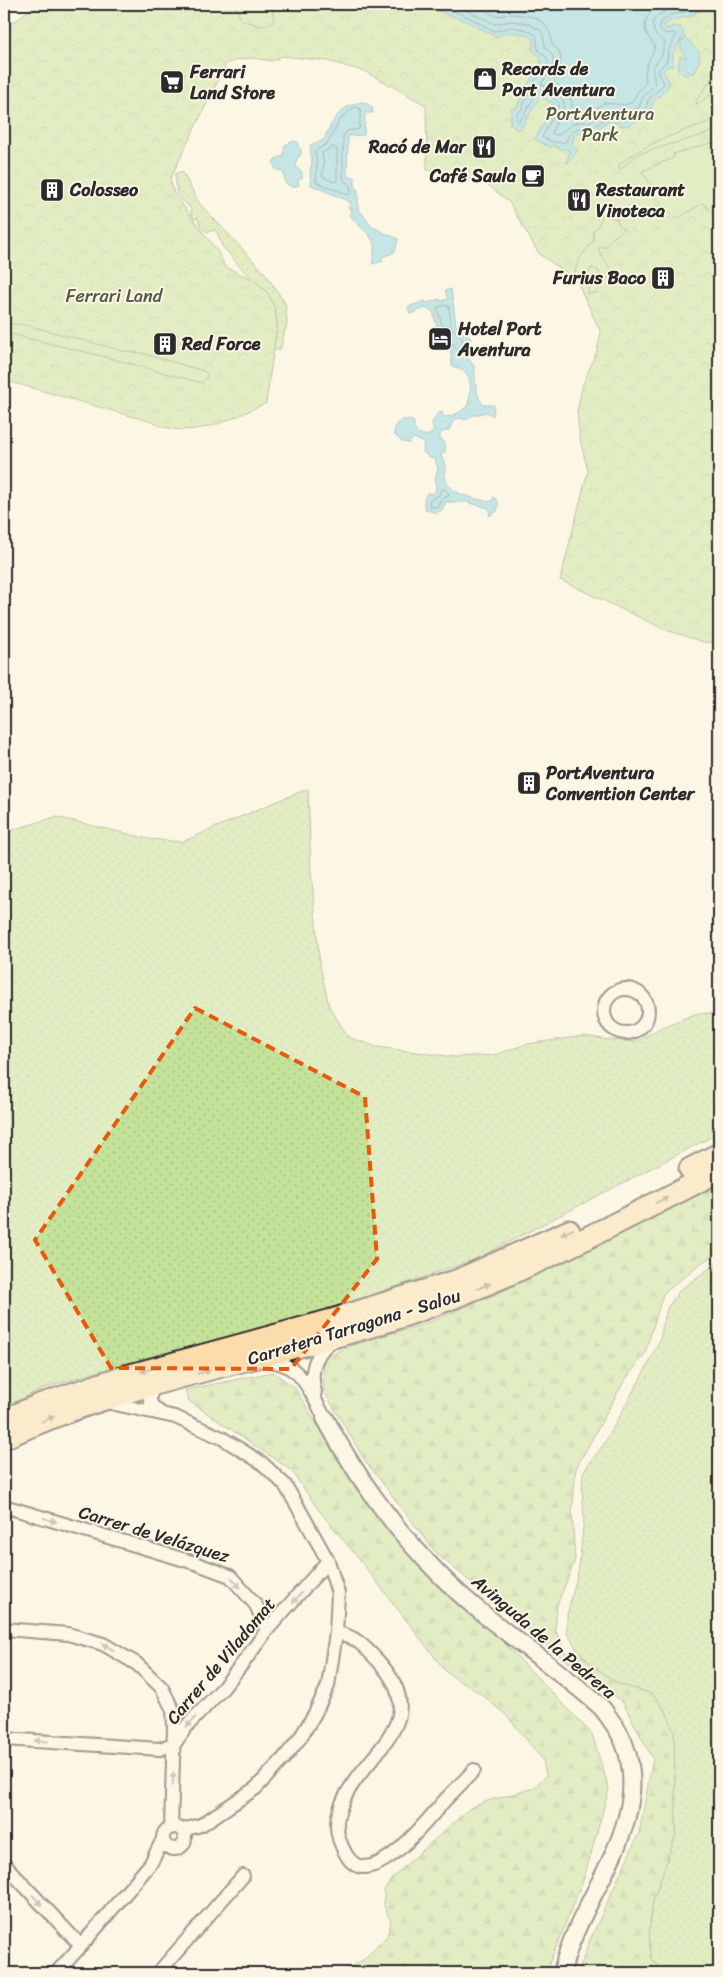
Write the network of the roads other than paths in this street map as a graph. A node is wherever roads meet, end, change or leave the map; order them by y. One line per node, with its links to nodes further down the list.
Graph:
1 (719, 1154): 9 (highway, Carretera Tarragona - Salou, one-way to 9)
2 (719, 1171): 3 (highway, Carretera Tarragona - Salou, one-way to 2)
3 (338, 1336): 4 (highway, Carretera Tarragona - Salou); 8 (street, Avinguda de la Pedrera)
4 (253, 1359): 5 (highway, Carretera Tarragona - Salou, one-way to 4); 8 (street, Avinguda de la Pedrera)
5 (155, 1385): 6 (highway, Carretera Tarragona - Salou); 7 (street)
6 (98, 1400): 7 (street); 10 (highway, Carretera Tarragona - Salou, one-way to 6)
7 (162, 1413): 12 (street)
8 (325, 1418): 26 (street, Avinguda de la Pedrera)
9 (4, 1420)
10 (4, 1438)
11 (4, 1506): 14 (street, Carrer de Velázquez, one-way to 14)
12 (328, 1561): 14 (street, Carrer de Viladomat, one-way to 14); 15 (street)
13 (4, 1629): 17 (street, one-way to 13)
14 (267, 1630): 17 (street, Carrer de Viladomat, one-way to 17)
15 (336, 1633): 18 (street); 19 (street)
16 (4, 1739): 17 (street, Carrer de Viladomat, one-way to 16)
17 (175, 1742): 19 (street, one-way to 17)
18 (474, 1770)
19 (179, 1833): 20 (street); 20 (street)
20 (167, 1844): 23 (street)
21 (4, 1864): 23 (street, one-way to 23)
22 (243, 1876): 25 (street)
23 (81, 1946): 24 (street)
24 (56, 1973)
25 (158, 1973)
26 (562, 1973)

